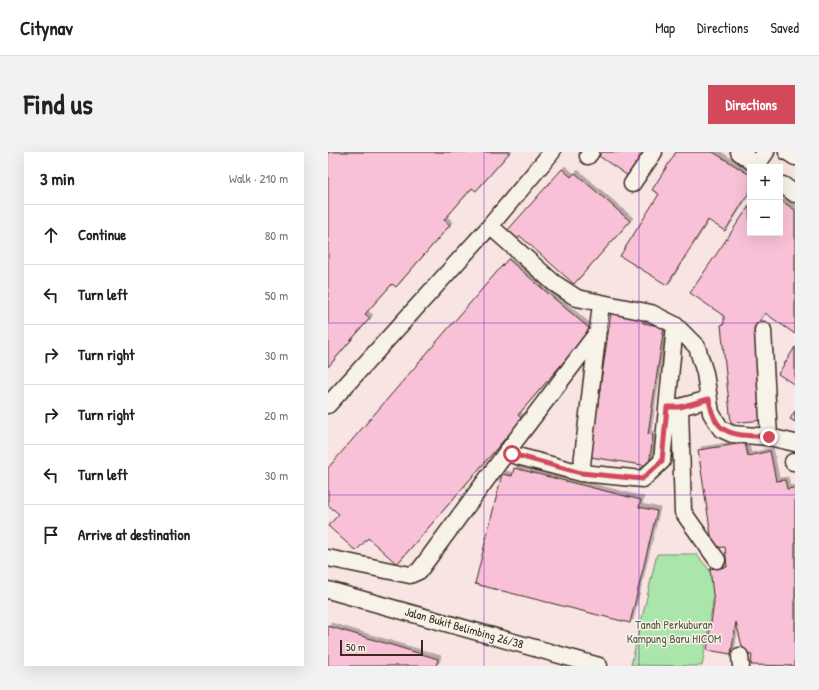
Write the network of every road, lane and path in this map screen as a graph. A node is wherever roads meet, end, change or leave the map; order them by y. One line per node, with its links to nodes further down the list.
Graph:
1 (552, 152): 6 (street)
2 (654, 152): 5 (street)
3 (739, 152): 4 (street)
4 (766, 152)
5 (632, 184)
6 (490, 226): 7 (street); 12 (street)
7 (601, 304): 8 (street); 10 (street)
8 (675, 325): 11 (street); 13 (street)
9 (763, 330): 14 (street)
10 (598, 332): 16 (street); 17 (street)
11 (709, 399): 13 (street); 14 (street)
12 (328, 405)
13 (673, 407): 17 (street); 19 (street)
14 (769, 437): 15 (street)
15 (795, 443)
16 (506, 453): 17 (street); 18 (street)
17 (581, 473)
18 (328, 558)
19 (716, 560)
20 (328, 590): 21 (street, Jalan Bukit Belimbing 26/38)
21 (599, 666)

